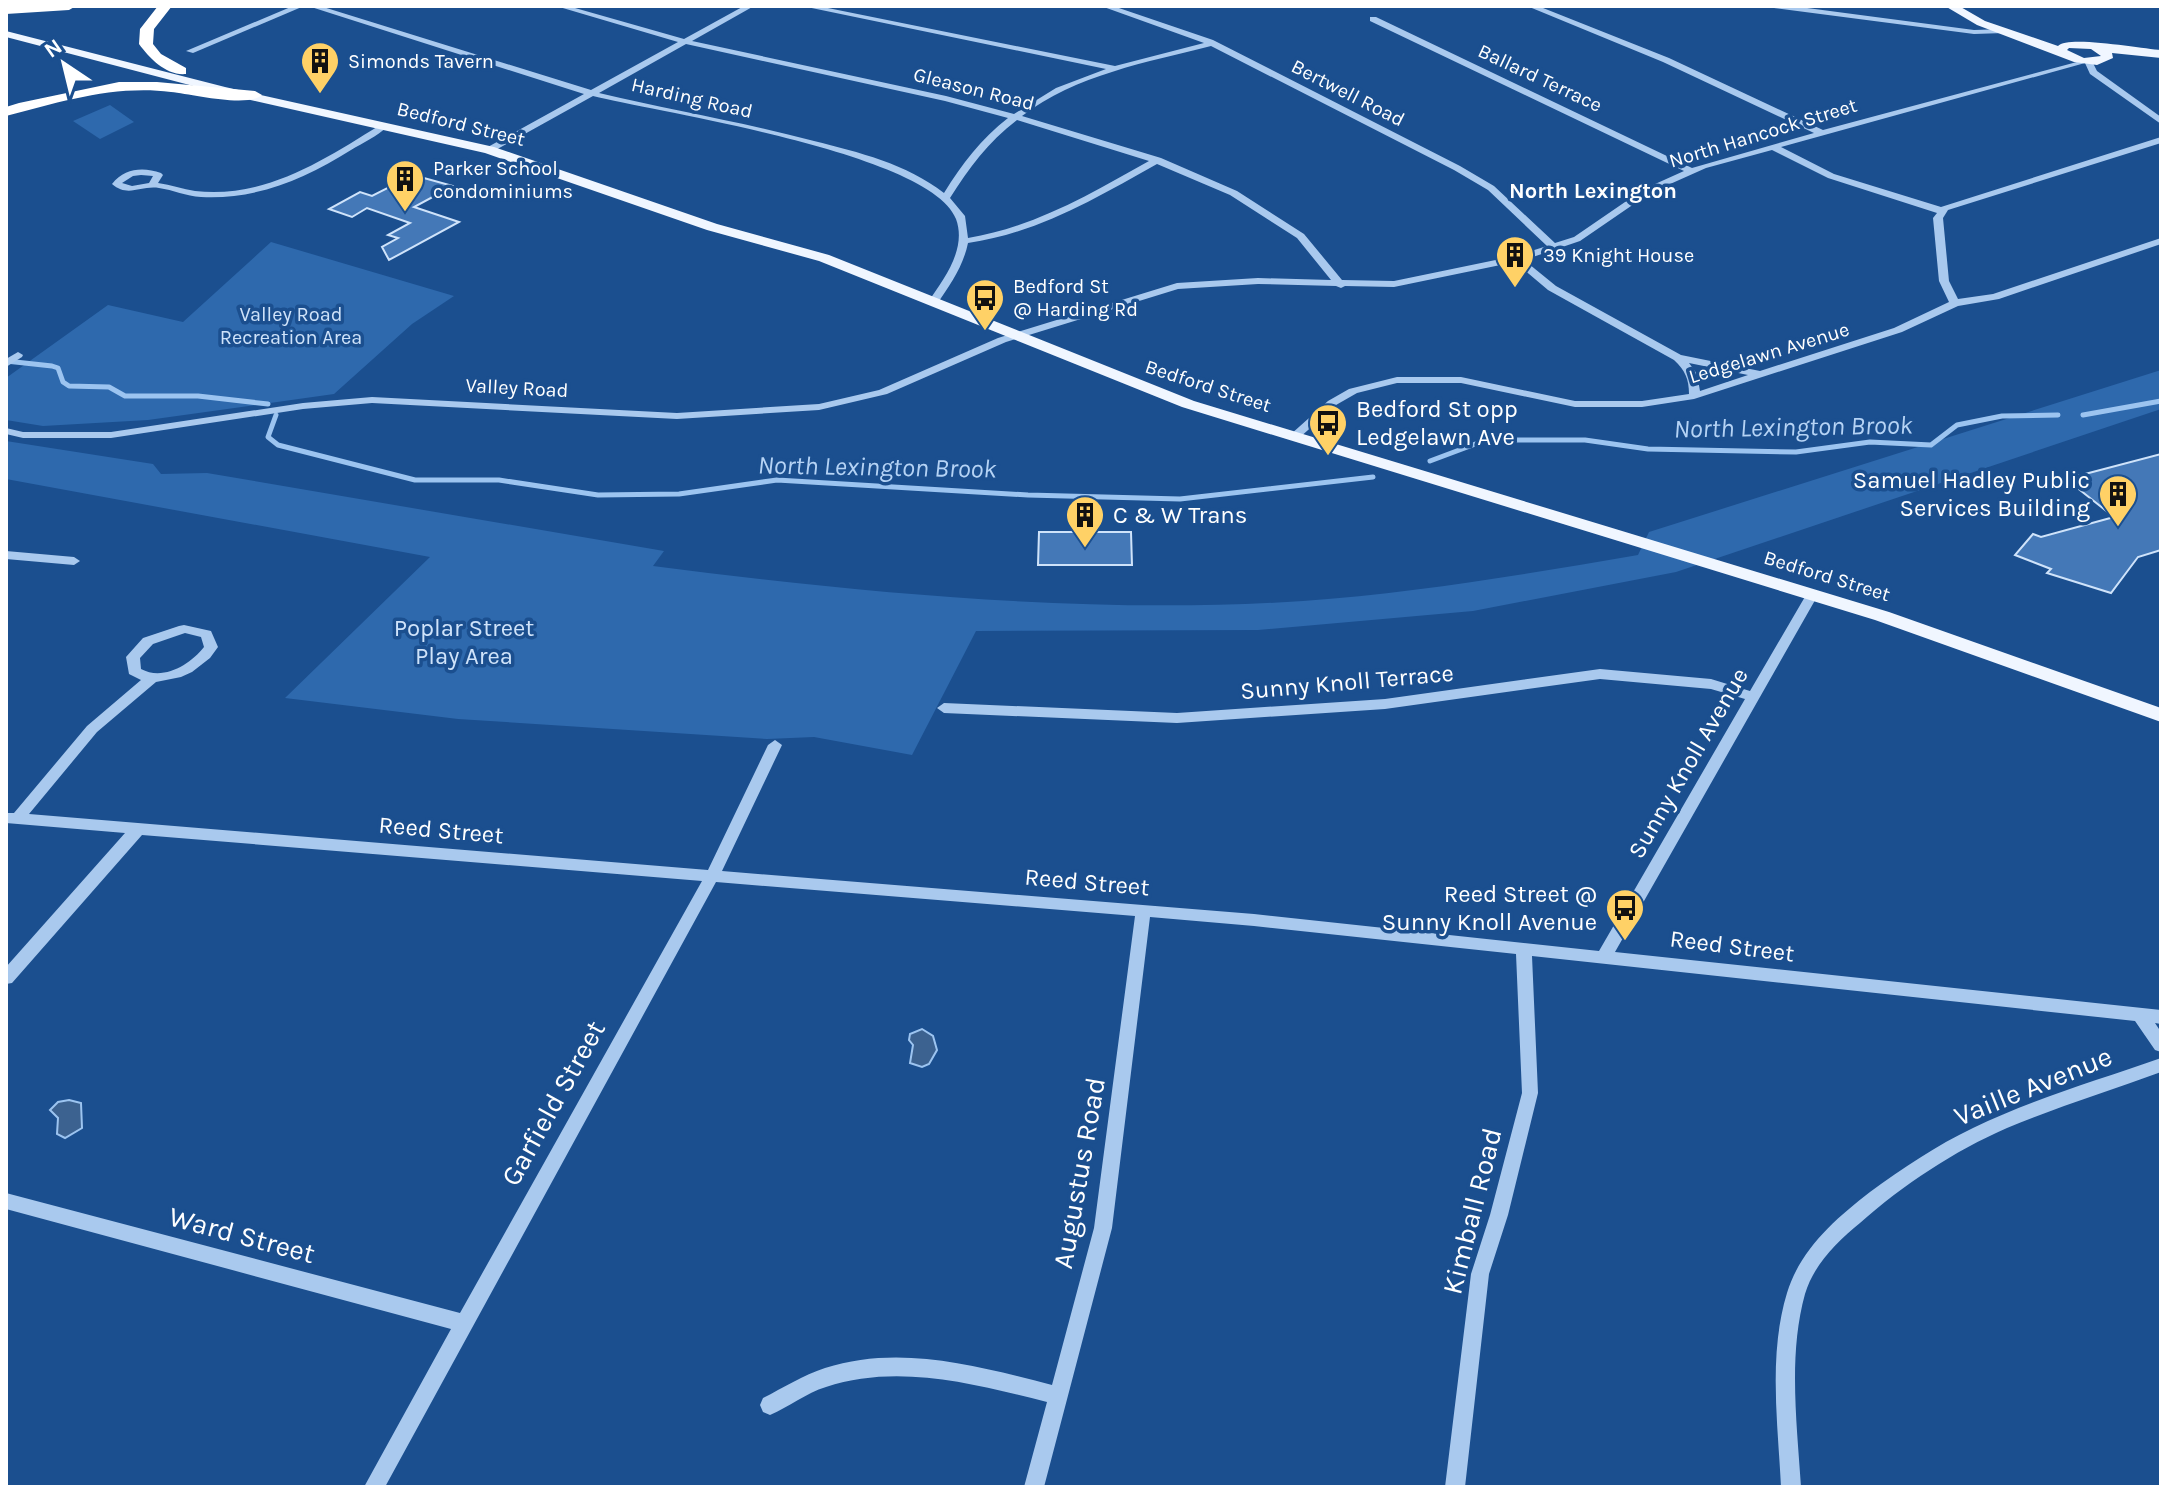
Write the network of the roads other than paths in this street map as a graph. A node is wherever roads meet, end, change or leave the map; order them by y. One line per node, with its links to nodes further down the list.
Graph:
1 (69, 6): 12 (highway)
2 (165, 6): 24 (highway)
3 (300, 6): 19 (street)
4 (312, 6): 26 (street, Harding Road)
5 (560, 6): 17 (street, Gleason Road)
6 (750, 6): 17 (street)
7 (806, 6): 23 (street)
8 (1105, 6): 18 (street, Bertwell Road)
9 (1531, 6): 31 (street)
10 (1774, 6): 15 (street)
11 (1951, 6): 15 (main road)
12 (6, 10)
13 (1373, 19): 36 (street, Ballard Terrace)
14 (6, 24): 24 (main road, Bedford Street)
15 (2004, 31): 20 (main road)
16 (6, 34): 25 (main road, Bedford Street)
17 (684, 42): 26 (street); 28 (street, Gleason Road)
18 (1212, 43): 23 (street); 42 (street, Bertwell Road)
19 (190, 51)
20 (2065, 54): 22 (main road); 22 (main road); 31 (street, North Hancock Street)
21 (2161, 56): 22 (main road)
22 (2096, 58): 29 (street)
23 (1117, 69): 28 (street)
24 (181, 71): 25 (main road, Bedford Street)
25 (250, 94): 27 (highway); 30 (main road, Bedford Street)
26 (593, 94): 34 (street); 38 (street, Harding Road)
27 (6, 112)
28 (1013, 117): 35 (street, Gleason Road); 38 (street)
29 (2161, 121)
30 (383, 127): 34 (main road, Bedford Street); 37 (street)
31 (1822, 133): 33 (street, North Hancock Street)
32 (2161, 140): 39 (street)
33 (1774, 147): 36 (street, North Hancock Street); 39 (street)
34 (489, 150): 45 (main road, Bedford Street)
35 (1158, 160): 40 (street); 44 (street, Gleason Road)
36 (1692, 171): 42 (street, North Hancock Street)
37 (153, 184)
38 (945, 198): 40 (street, Harding Road)
39 (1942, 211): 46 (street)
40 (965, 241): 45 (street)
41 (2161, 241): 46 (street, Ledgelawn Avenue)
42 (1555, 248): 43 (street, North Hancock Street)
43 (1517, 259): 44 (street, North Hancock Street); 49 (street)
44 (1341, 285): 47 (street, North Hancock Street)
45 (933, 302): 47 (main road, Bedford Street)
46 (1955, 303): 51 (street, Ledgelawn Avenue)
47 (1014, 336): 53 (street, Valley Road); 54 (main road, Bedford Street)
48 (18, 355): 50 (street)
49 (1678, 358): 51 (street); 52 (street)
50 (6, 364)
51 (1763, 375): 52 (street, Ledgelawn Avenue)
52 (1694, 396): 54 (street, Ledgelawn Avenue)
53 (6, 431)
54 (1294, 437): 57 (main road, Bedford Street)
55 (6, 555): 56 (street)
56 (74, 561)
57 (1812, 595): 59 (street, Sunny Knoll Avenue); 61 (main road, Bedford Street)
58 (151, 679): 58 (street); 63 (street)
59 (1751, 696): 60 (street, Sunny Knoll Terrace); 68 (street, Sunny Knoll Avenue)
60 (944, 708)
61 (2161, 715)
62 (775, 745): 65 (street, Garfield Street)
63 (12, 818): 64 (street, Reed Street)
64 (137, 830): 65 (street, Reed Street); 69 (street)
65 (713, 874): 66 (street, Reed Street); 75 (street, Garfield Street)
66 (1143, 911): 67 (street, Reed Street); 76 (street, Augustus Road)
67 (1524, 948): 68 (street, Reed Street); 80 (street, Kimball Road)
68 (1605, 955): 70 (street, Reed Street)
69 (6, 978)
70 (2139, 1014): 71 (street, Reed Street); 72 (street)
71 (2161, 1017)
72 (2161, 1045)
73 (2161, 1065): 81 (street, Vaille Avenue)
74 (6, 1201): 75 (street, Ward Street)
75 (464, 1323): 78 (street, Garfield Street)
76 (1059, 1396): 77 (street); 79 (street, Augustus Road)
77 (770, 1405)
78 (374, 1487)
79 (1034, 1487)
80 (1455, 1487)
81 (1791, 1487)

